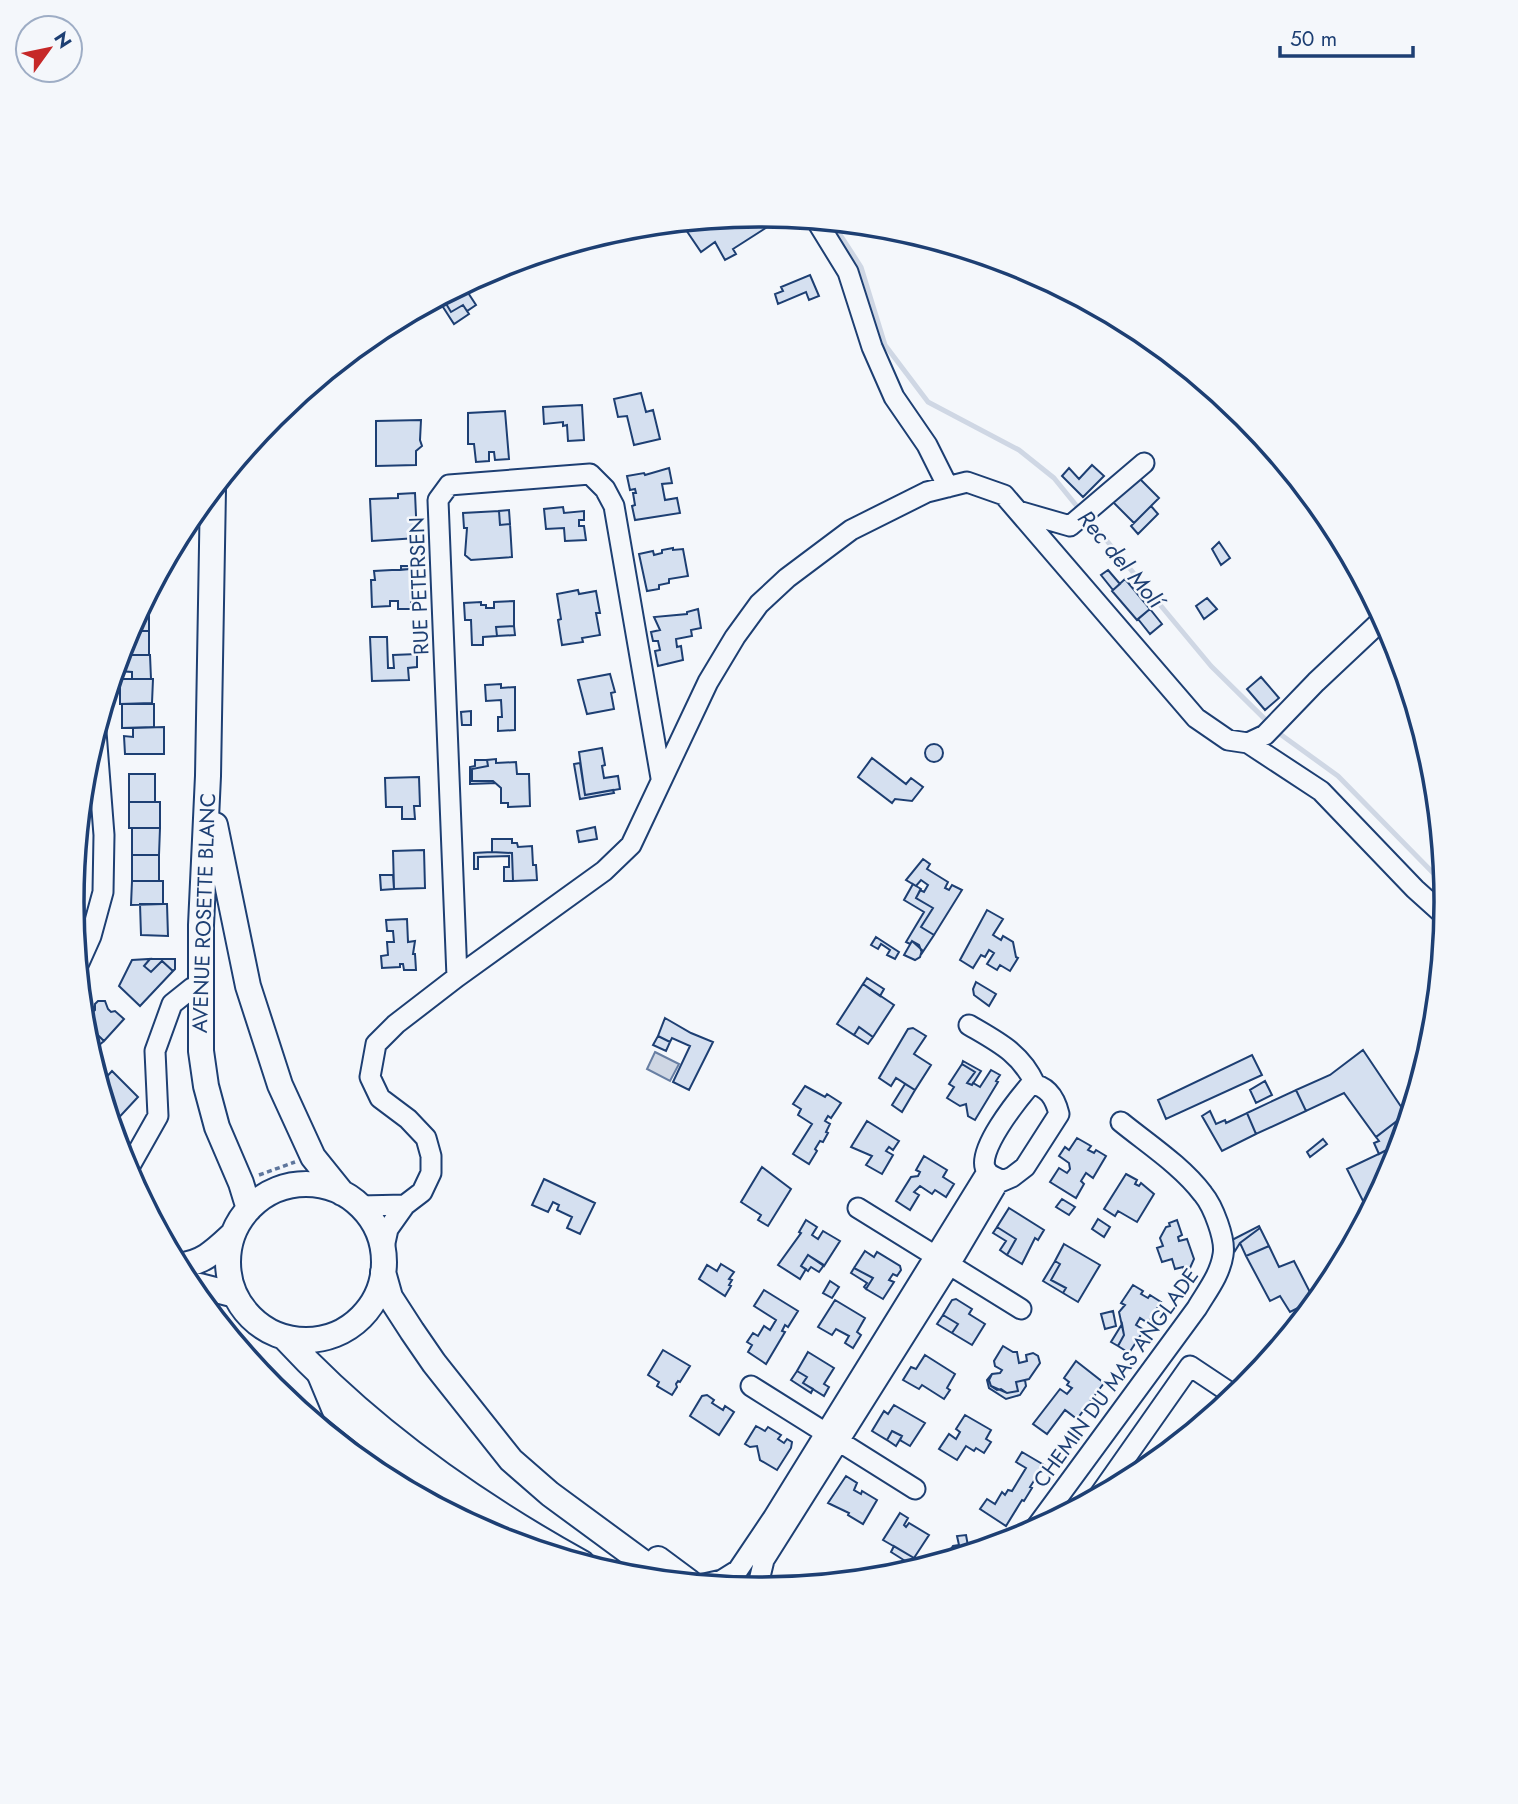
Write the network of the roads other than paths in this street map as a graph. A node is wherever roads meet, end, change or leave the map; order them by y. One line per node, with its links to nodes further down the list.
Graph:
1 (822, 230): 3 (street)
2 (1144, 463): 5 (street)
3 (948, 487): 5 (street); 10 (street)
4 (213, 506): 9 (main road, AVENUE ROSETTE BLANC)
5 (1017, 510): 7 (street)
6 (1375, 626): 7 (street)
7 (1257, 739): 11 (street)
8 (98, 764): 12 (street)
9 (208, 776): 14 (main road, AVENUE ROSETTE BLANC); 20 (main road, AVENUE ROSETTE BLANC)
10 (661, 778): 13 (street); 13 (street, RUE PETERSEN)
11 (1434, 906)
12 (85, 949)
13 (457, 977): 21 (street)
14 (201, 986): 18 (street); 23 (main road, AVENUE ROSETTE BLANC)
15 (970, 1026): 16 (street)
16 (1035, 1084): 19 (street); 19 (street)
17 (1121, 1122): 39 (street, CHEMIN DU MAS ANGLADE)
18 (134, 1158)
19 (994, 1176): 24 (street)
20 (351, 1200): 21 (street); 23 (main road); 25 (main road)
21 (405, 1205): 25 (street)
22 (858, 1208): 24 (street)
23 (239, 1223): 26 (main road); 28 (main road)
24 (942, 1260): 29 (street); 34 (street)
25 (383, 1262): 30 (main road); 35 (main road)
26 (190, 1264)
27 (207, 1289): 28 (main road)
28 (235, 1295): 30 (main road)
29 (1021, 1309)
30 (285, 1338): 31 (main road)
31 (315, 1370): 38 (street); 40 (main road)
32 (751, 1386): 34 (street)
33 (1225, 1389): 36 (street)
34 (834, 1436): 37 (street); 43 (street); 44 (street)
35 (499, 1444): 41 (main road); 42 (main road)
36 (1112, 1477)
37 (915, 1489)
38 (451, 1503)
39 (1047, 1512)
40 (542, 1541)
41 (650, 1568)
42 (675, 1571)
43 (730, 1576)
44 (760, 1577)

